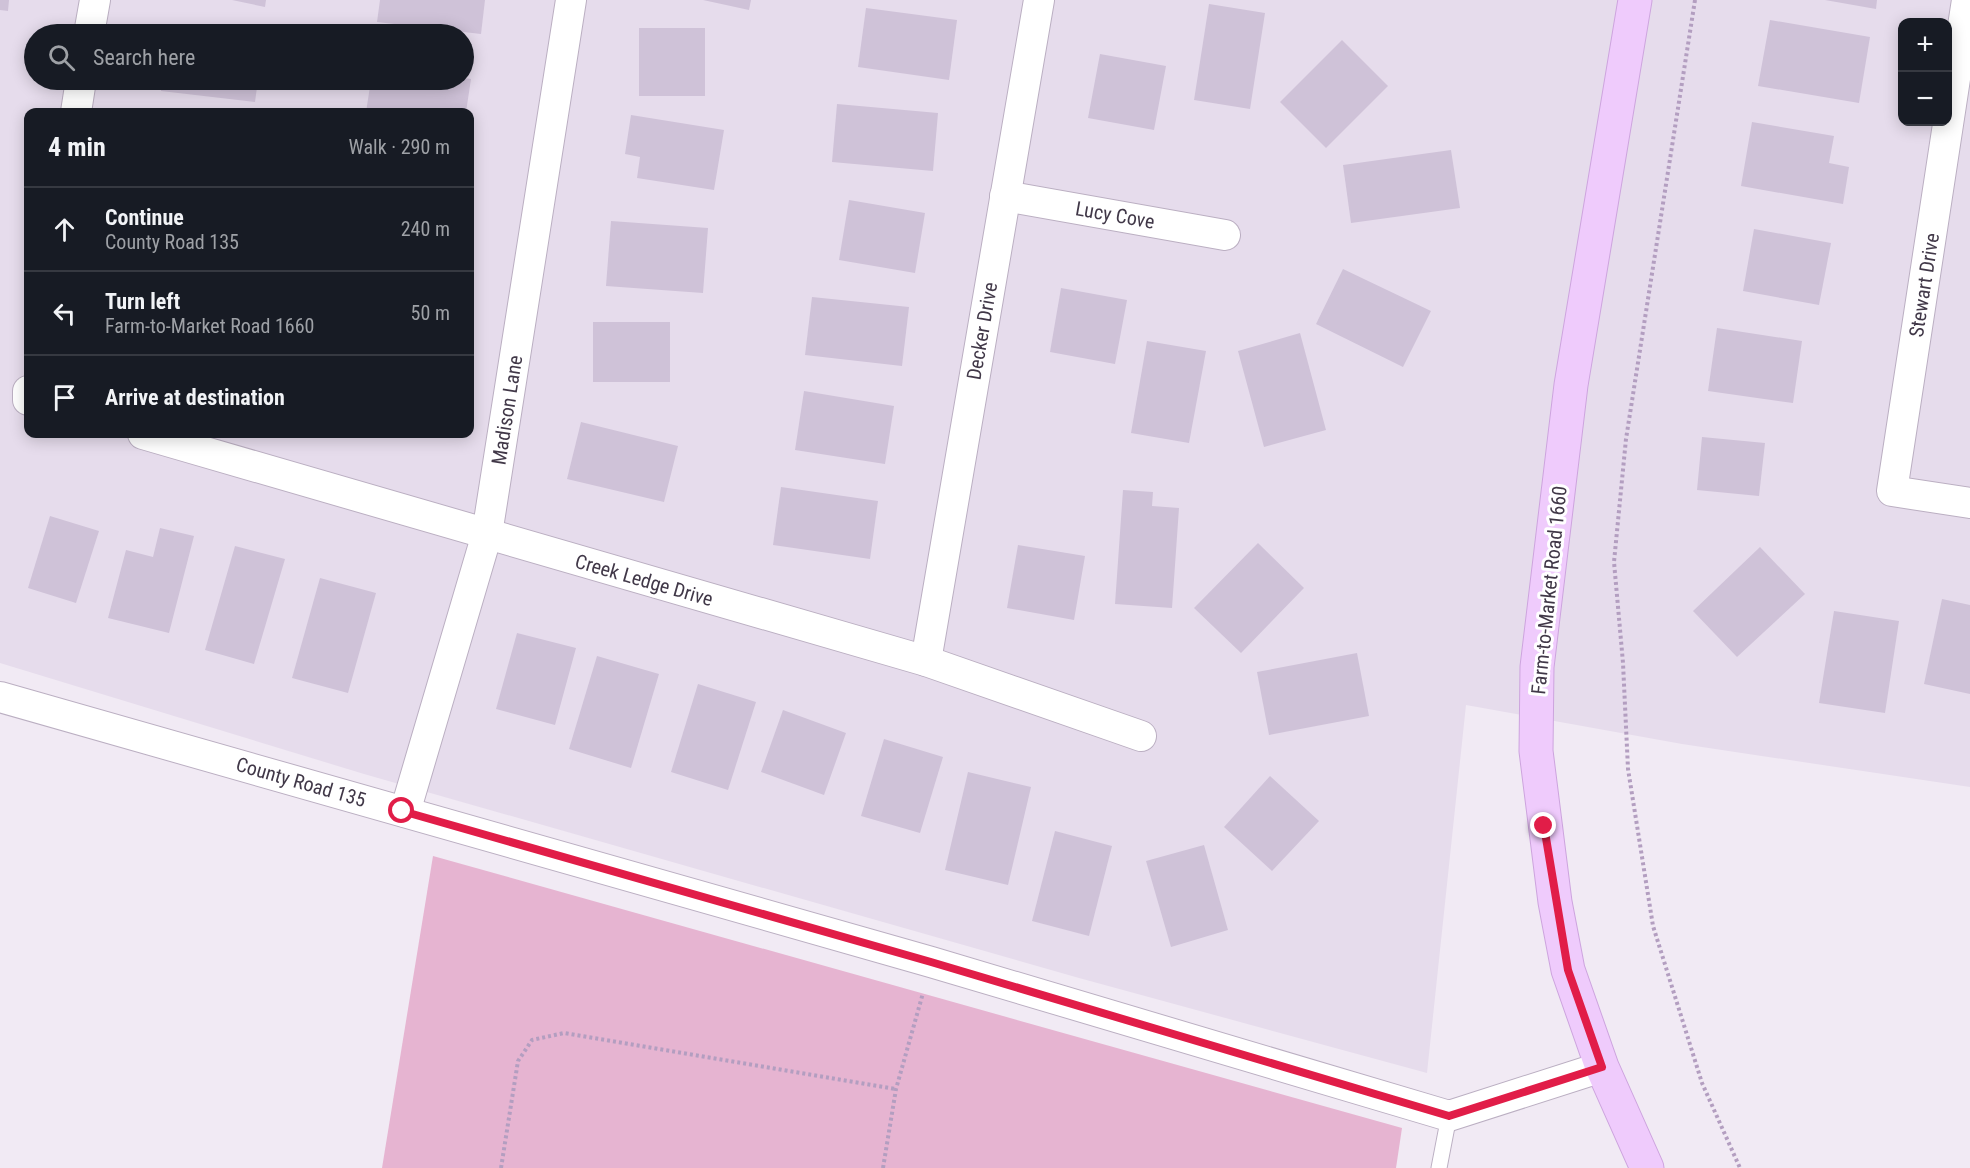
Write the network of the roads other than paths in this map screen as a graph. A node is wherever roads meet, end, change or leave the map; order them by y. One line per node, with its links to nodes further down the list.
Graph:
1 (95, 0): 6 (street)
2 (571, 0): 13 (street, Madison Lane)
3 (1039, 0): 9 (street, Decker Drive)
4 (1635, 0): 18 (main road, Farm-to-Market Road 1660)
5 (1967, 0): 12 (street, Stewart Drive)
6 (91, 24)
7 (79, 90): 8 (street)
8 (77, 108)
9 (1005, 196): 10 (street, Lucy Cove); 14 (street, Decker Drive)
10 (1225, 235)
11 (157, 438): 13 (street, Creek Ledge Drive)
12 (1970, 504)
13 (487, 534): 14 (street, Creek Ledge Drive); 17 (street, Madison Lane)
14 (926, 662): 16 (street, Creek Ledge Drive)
15 (0, 697): 17 (street, County Road 135)
16 (1142, 736)
17 (405, 813): 19 (street, County Road 135)
18 (1602, 1067): 19 (street); 21 (main road, Farm-to-Market Road 1660)
19 (1449, 1116): 20 (lane)
20 (1439, 1168)
21 (1647, 1168)

